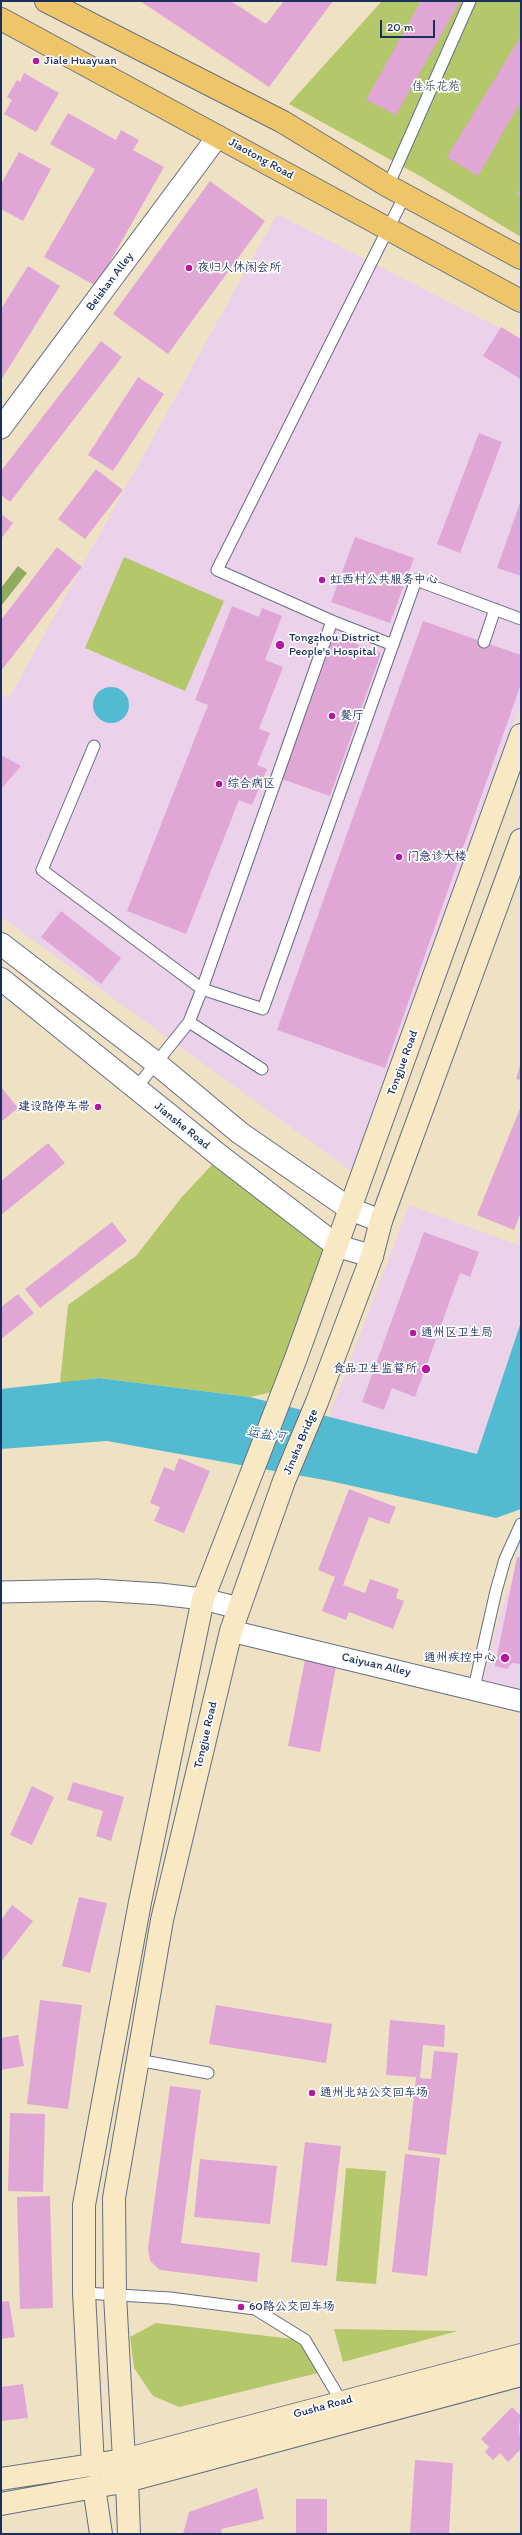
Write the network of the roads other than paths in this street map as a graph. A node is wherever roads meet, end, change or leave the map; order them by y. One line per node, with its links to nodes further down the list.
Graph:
1 (46, 1): 5 (main road)
2 (470, 1): 5 (lane)
3 (1, 20): 4 (main road, Jiaotong Road)
4 (218, 136): 7 (main road, Jiaotong Road); 8 (street, Beishan Alley)
5 (396, 191): 6 (main road); 11 (lane)
6 (521, 258)
7 (521, 301)
8 (1, 428)
9 (496, 609): 10 (lane); 12 (lane); 13 (lane)
10 (521, 619)
11 (332, 621): 13 (lane); 19 (lane)
12 (484, 642)
13 (393, 645): 19 (lane)
14 (521, 735): 23 (main road, Tongjue Road)
15 (94, 746): 19 (lane)
16 (521, 840): 24 (main road)
17 (1, 944): 23 (street)
18 (1, 979): 22 (street, Jianshe Road)
19 (202, 988): 20 (lane)
20 (189, 1022): 21 (lane); 22 (lane)
21 (262, 1069)
22 (136, 1088): 25 (street, Jianshe Road)
23 (350, 1209): 24 (street); 25 (main road, Tongjue Road)
24 (381, 1221): 26 (main road)
25 (337, 1246): 26 (street, Jianshe Road); 30 (main road, Tongjue Road)
26 (372, 1256): 27 (main road, Jinsha Bridge)
27 (284, 1481): 31 (main road, Tongjue Road)
28 (521, 1524): 33 (lane)
29 (1, 1592): 30 (street)
30 (203, 1599): 31 (street); 37 (main road)
31 (239, 1608): 32 (main road, Tongjue Road)
32 (231, 1631): 33 (street, Caiyuan Alley); 35 (main road, Tongjue Road)
33 (474, 1688): 34 (street, Caiyuan Alley)
34 (521, 1701)
35 (138, 2060): 36 (lane); 38 (main road, Tongjue Road)
36 (208, 2073)
37 (84, 2293): 38 (lane); 42 (main road)
38 (115, 2295): 41 (lane); 43 (main road, Tongjue Road)
39 (521, 2355): 41 (main road, Gusha Road)
40 (521, 2376): 41 (main road, Gusha Road)
41 (346, 2412): 43 (main road, Gusha Road)
42 (92, 2466): 43 (main road); 44 (main road); 45 (street)
43 (126, 2470): 45 (main road); 48 (main road)
44 (1, 2479)
45 (94, 2487): 46 (main road); 47 (main road)
46 (1, 2504)
47 (101, 2534)
48 (129, 2534)

